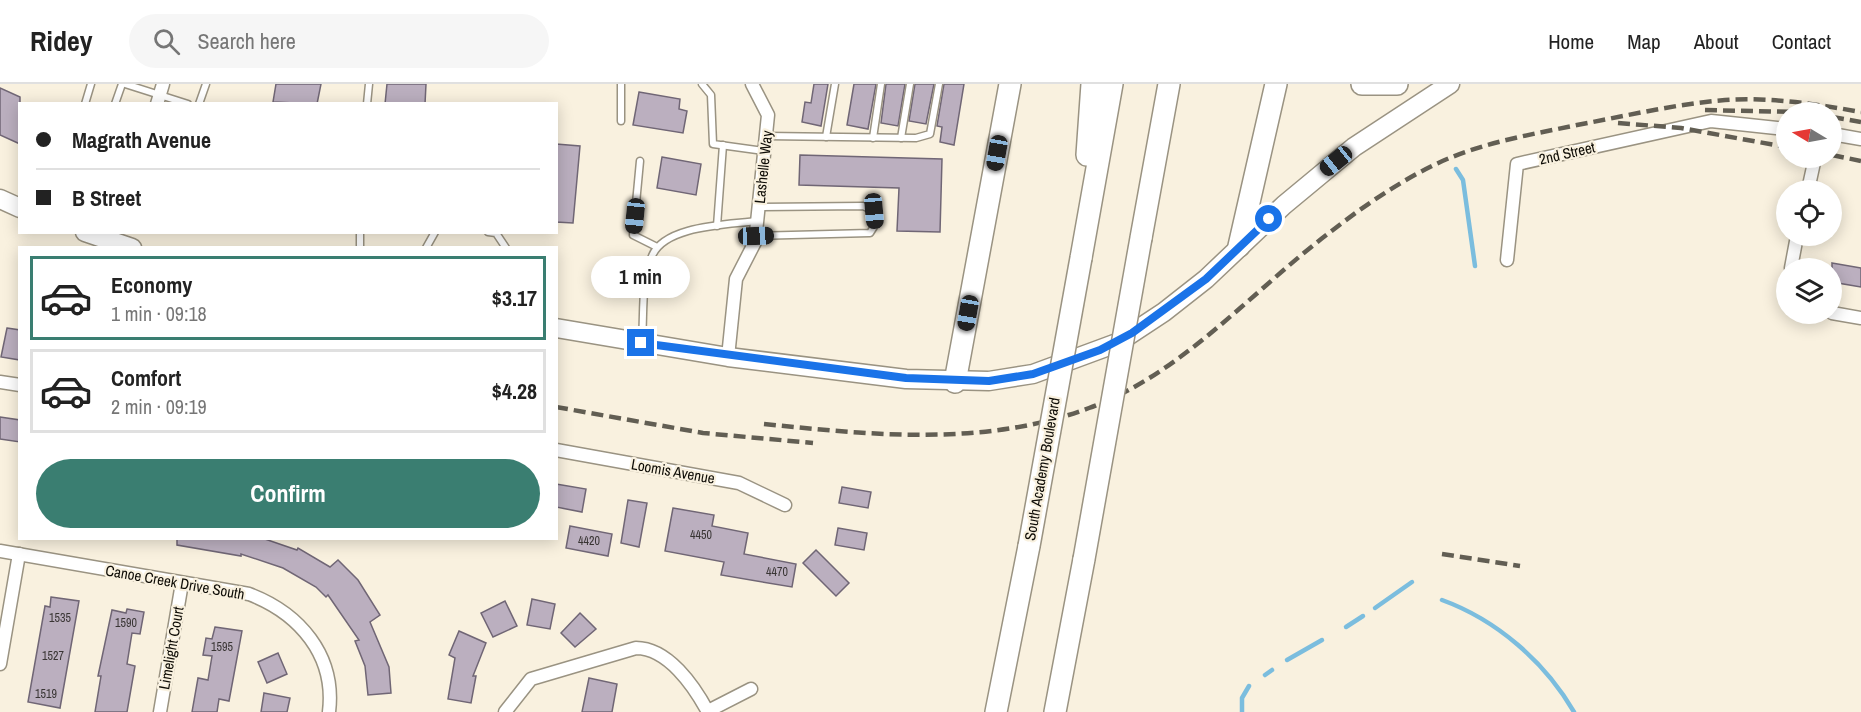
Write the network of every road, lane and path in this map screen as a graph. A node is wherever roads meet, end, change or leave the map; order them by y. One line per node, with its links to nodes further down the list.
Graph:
1 (91, 84): 21 (lane)
2 (124, 84): 20 (lane); 22 (lane)
3 (206, 84): 24 (lane)
4 (369, 84): 25 (lane)
5 (621, 84): 26 (lane)
6 (702, 84): 34 (lane)
7 (752, 84): 28 (street, Lashelle Way)
8 (835, 84): 30 (lane)
9 (881, 84): 31 (lane)
10 (910, 84): 32 (lane)
11 (939, 84): 32 (lane)
12 (1010, 84): 56 (highway)
13 (1092, 84): 48 (highway)
14 (1112, 84): 48 (highway, South Academy Boulevard)
15 (1168, 84): 72 (highway, bridge)
16 (1276, 84): 46 (highway)
17 (1362, 84): 18 (highway)
18 (1397, 84)
19 (1450, 84): 46 (main road)
20 (160, 94): 23 (lane)
21 (85, 102)
22 (117, 102)
23 (182, 102)
24 (200, 102)
25 (367, 102)
26 (621, 121)
27 (1776, 128): 49 (street, 2nd Street)
28 (766, 136): 30 (lane); 35 (street, Lashelle Way)
29 (1842, 136): 33 (street)
30 (826, 137): 31 (lane)
31 (873, 138): 32 (lane)
32 (900, 138)
33 (1861, 139)
34 (723, 145): 35 (lane); 41 (lane)
35 (764, 151): 39 (street, Lashelle Way)
36 (640, 161): 47 (lane)
37 (0, 199): 38 (main road)
38 (18, 207)
39 (759, 207): 40 (street, Lashelle Way); 43 (lane)
40 (757, 221): 41 (lane); 43 (street, Lashelle Way)
41 (717, 226): 47 (lane)
42 (96, 234): 44 (main road)
43 (756, 236): 54 (street, Lashelle Way)
44 (112, 237): 45 (main road)
45 (128, 246)
46 (1239, 246): 56 (main road)
47 (657, 247): 53 (lane)
48 (1081, 258): 63 (highway, South Academy Boulevard, bridge)
49 (1507, 260)
50 (1842, 315): 51 (street)
51 (1861, 318)
52 (558, 328): 53 (main road)
53 (641, 343): 54 (main road)
54 (728, 357): 56 (main road)
55 (0, 381): 57 (street)
56 (955, 382)
57 (18, 385)
58 (558, 450): 59 (street, Loomis Avenue)
59 (785, 505)
60 (0, 551): 61 (street, Canoe Creek Drive South)
61 (19, 554): 62 (street, Canoe Creek Drive South); 64 (street)
62 (182, 583): 66 (street, Limelight Court); 67 (street, Canoe Creek Drive South)
63 (1006, 655): 70 (highway); 71 (highway, South Academy Boulevard)
64 (0, 664)
65 (751, 689): 69 (street)
66 (160, 712)
67 (329, 712)
68 (505, 712): 69 (street)
69 (708, 712)
70 (987, 712)
71 (996, 712)
72 (1055, 712)

